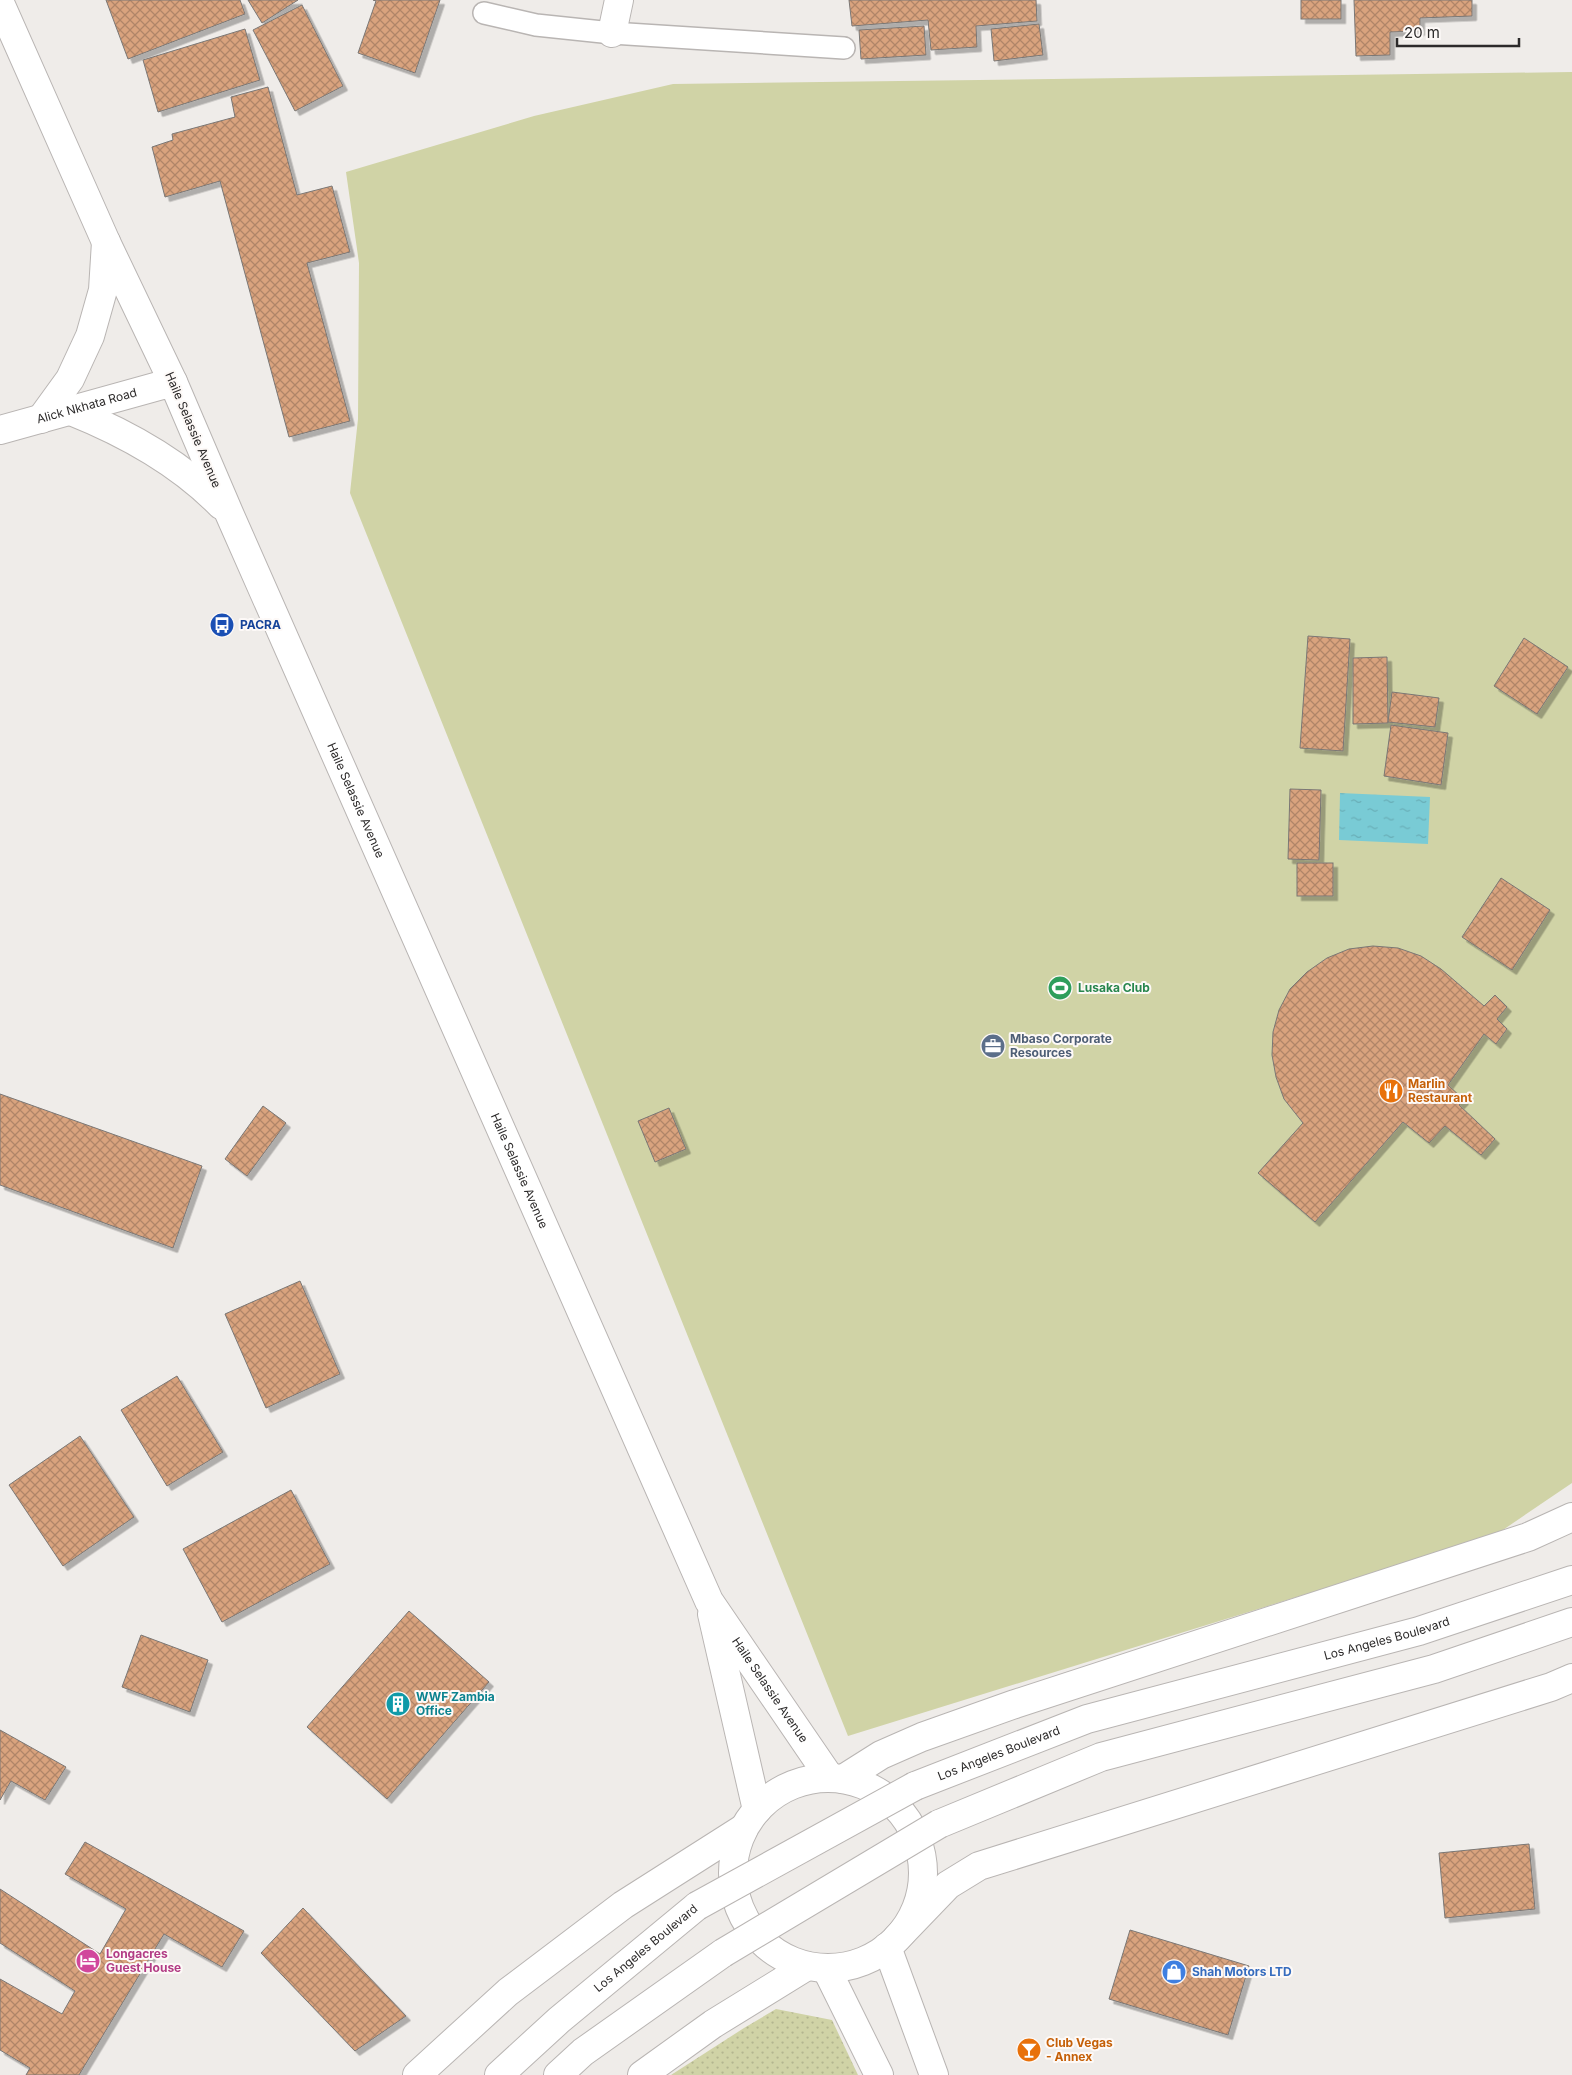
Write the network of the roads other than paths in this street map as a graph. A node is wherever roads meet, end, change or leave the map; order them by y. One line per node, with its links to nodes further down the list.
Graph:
1 (619, 0): 4 (main road)
2 (0, 3): 6 (main road, Haile Selassie Avenue)
3 (484, 13): 4 (lane)
4 (612, 33): 5 (lane)
5 (844, 48)
6 (106, 242): 7 (main road, Haile Selassie Avenue); 9 (main road)
7 (173, 382): 8 (main road, Alick Nkhata Road); 11 (main road, Haile Selassie Avenue)
8 (70, 411): 9 (main road, Alick Nkhata Road); 11 (main road)
9 (41, 419): 10 (main road, Alick Nkhata Road)
10 (0, 430)
11 (229, 513): 14 (main road, Haile Selassie Avenue)
12 (1572, 1517): 17 (main road)
13 (1572, 1580): 22 (main road, Los Angeles Boulevard, bridge)
14 (709, 1600): 17 (main road, Haile Selassie Avenue); 18 (main road, Haile Selassie Avenue)
15 (1572, 1622): 23 (main road, bridge)
16 (1572, 1678): 19 (main road)
17 (836, 1778): 18 (main road); 19 (main road)
18 (751, 1819): 20 (main road); 21 (main road)
19 (892, 1942): 20 (main road); 26 (main road)
20 (816, 1966): 24 (main road); 25 (main road)
21 (417, 2075)
22 (499, 2075)
23 (558, 2075)
24 (642, 2075)
25 (879, 2075)
26 (934, 2075)

